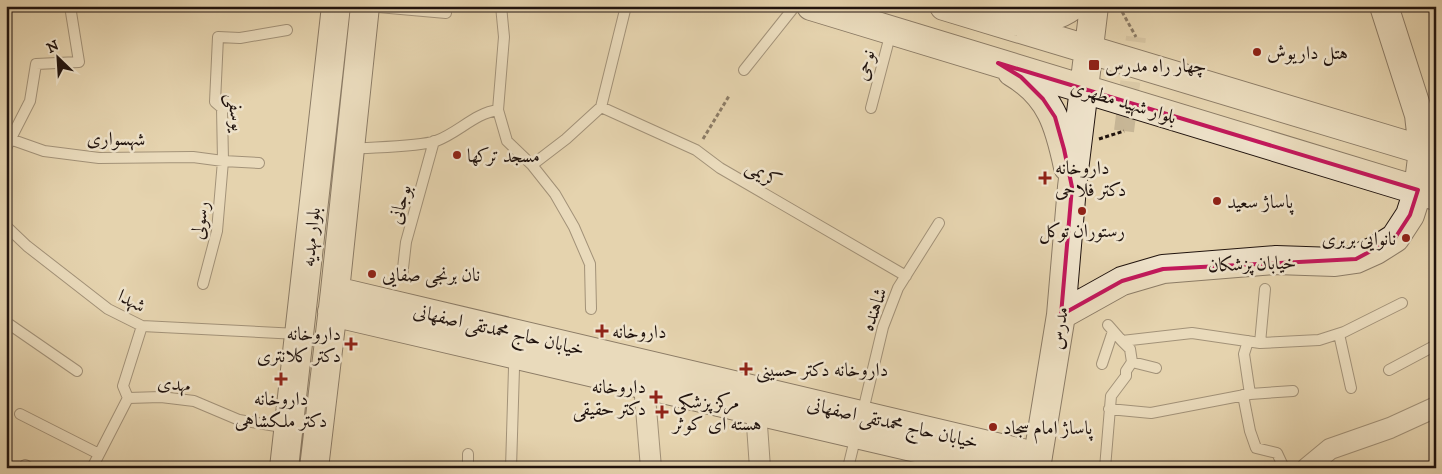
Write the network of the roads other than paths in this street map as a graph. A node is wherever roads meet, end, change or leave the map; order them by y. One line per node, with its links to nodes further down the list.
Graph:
1 (70, 6): 25 (lane)
2 (336, 6): 45 (main road, بلوار مهدیه)
3 (365, 6): 13 (lane); 26 (main road, بلوار مهدیه)
4 (501, 6): 23 (lane)
5 (626, 6): 21 (lane)
6 (795, 6): 19 (lane)
7 (811, 6): 12 (main road, بلوار شهید مطهری)
8 (944, 6): 14 (main road)
9 (1072, 6): 14 (main road)
10 (1094, 6): 17 (main road, مدرس)
11 (1384, 6): 27 (main road, خیابان پزشکان)
12 (844, 11): 16 (main road, بلوار شهید مطهری)
13 (446, 13)
14 (998, 23): 17 (main road)
15 (287, 30): 28 (lane, یوسفی)
16 (891, 31): 18 (main road, بلوار شهید مطهری); 22 (lane, نوحی)
17 (1089, 48): 20 (main road, مدرس); 27 (main road)
18 (998, 63): 20 (main road, بلوار شهید مطهری); 31 (main road)
19 (744, 70)
20 (1084, 89): 31 (main road, مدرس); 32 (main road, بلوار شهید مطهری)
21 (601, 107): 30 (lane); 35 (lane, کریمی)
22 (871, 108)
23 (498, 110): 24 (lane); 30 (lane)
24 (434, 141): 26 (lane); 36 (lane, بوجانی)
25 (8, 143): 28 (lane, شهسواری)
26 (350, 149): 40 (main road, بلوار مهدیه)
27 (1429, 152): 32 (main road, خیابان پزشکان)
28 (223, 161): 29 (lane, شهسواری); 37 (lane, رسولی)
29 (259, 163)
30 (532, 165): 41 (lane)
31 (1072, 187): 42 (main road, مدرس)
32 (1427, 193): 42 (main road, خیابان پزشکان)
33 (939, 223): 35 (lane, شاهنده)
34 (6, 226): 44 (lane, شهدا)
35 (906, 276): 66 (lane, شاهنده)
36 (402, 277)
37 (203, 284)
38 (1265, 290): 49 (lane)
39 (1402, 303): 46 (lane)
40 (344, 304): 57 (main road, خیابان حاج محمدتقی اصفهانی); 66 (main road, خیابان حاج محمدتقی اصفهانی); 74 (main road, بلوار مهدیه)
41 (591, 310)
42 (1060, 315): 70 (main road, مدرس)
43 (6, 322): 56 (lane)
44 (142, 326): 45 (lane, شهدا); 61 (lane)
45 (299, 334): 67 (main road, بلوار مهدیه)
46 (1339, 334): 49 (lane); 58 (lane)
47 (1122, 341): 48 (lane); 51 (lane); 52 (lane)
48 (1248, 341): 49 (lane); 60 (lane)
49 (1260, 343)
50 (1436, 345): 55 (lane)
51 (1132, 362): 54 (lane); 63 (lane)
52 (1102, 364)
53 (514, 368): 76 (lane)
54 (1156, 368)
55 (1389, 370)
56 (77, 371)
57 (644, 385): 64 (main road, خیابان حاج محمدتقی اصفهانی); 77 (street)
58 (1351, 388)
59 (1293, 391): 60 (lane)
60 (1247, 394): 63 (lane); 81 (lane)
61 (128, 398): 67 (lane, مهدی); 68 (lane)
62 (1436, 407): 82 (street)
63 (1109, 410): 80 (lane)
64 (756, 411): 66 (main road, خیابان حاج محمدتقی اصفهانی); 78 (street)
65 (20, 414): 68 (lane)
66 (859, 425): 70 (main road, خیابان حاج محمدتقی اصفهانی); 71 (main road, خیابان حاج محمدتقی اصفهانی); 79 (lane, شاهنده)
67 (289, 428): 73 (main road, بلوار مهدیه)
68 (99, 454): 72 (lane)
69 (468, 454): 75 (lane)
70 (1037, 462): 71 (main road, خیابان حاج محمدتقی اصفهانی)
71 (984, 466)
72 (92, 468)
73 (284, 468)
74 (314, 468)
75 (468, 468)
76 (511, 468)
77 (651, 468)
78 (760, 468)
79 (848, 468)
80 (1105, 468)
81 (1284, 468)
82 (1307, 468)

